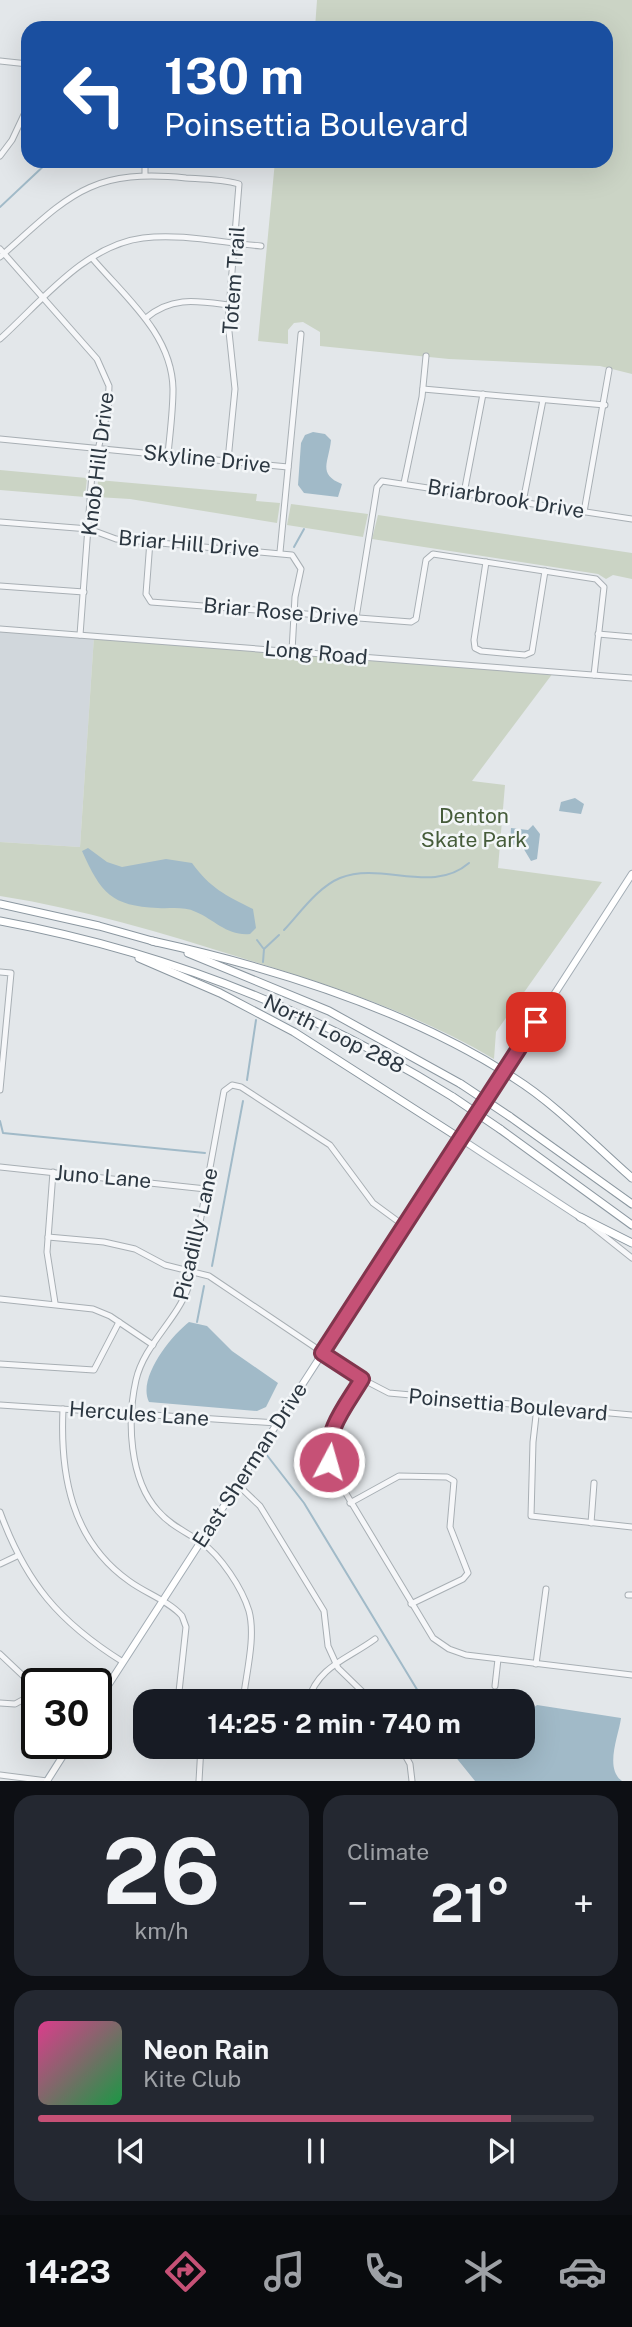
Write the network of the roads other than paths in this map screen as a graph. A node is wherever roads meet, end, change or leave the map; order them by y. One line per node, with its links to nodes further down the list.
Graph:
1 (0, 61): 2 (street)
2 (21, 63)
3 (21, 121): 4 (street)
4 (0, 156)
5 (145, 168): 6 (street)
6 (145, 175): 7 (street, Totem Trail); 9 (street)
7 (235, 244): 8 (street); 10 (street); 12 (street, Totem Trail)
8 (261, 246)
9 (1, 253): 11 (street, Knob Hill Drive)
10 (92, 258): 11 (street); 13 (street)
11 (45, 298): 15 (street); 23 (street, Knob Hill Drive)
12 (229, 305): 13 (street); 25 (street, Totem Trail)
13 (146, 318): 24 (street)
14 (301, 334): 26 (street)
15 (0, 339)
16 (426, 356): 18 (street)
17 (609, 370): 21 (street)
18 (423, 389): 19 (street); 27 (street)
19 (483, 394): 20 (street); 28 (street)
20 (544, 400): 21 (street); 29 (street)
21 (605, 405): 30 (street)
22 (0, 439): 23 (street, Skyline Drive)
23 (99, 448): 24 (street, Skyline Drive); 33 (street, Knob Hill Drive)
24 (168, 454): 25 (street, Skyline Drive)
25 (228, 460): 26 (street, Skyline Drive)
26 (288, 467): 35 (street)
27 (404, 483): 28 (street, Briarbrook Drive); 41 (street, Briarbrook Drive)
28 (464, 493): 29 (street, Briarbrook Drive)
29 (523, 502): 30 (street, Briarbrook Drive)
30 (584, 512): 31 (street, Briarbrook Drive)
31 (632, 519)
32 (0, 522): 33 (street, Briar Hill Drive)
33 (89, 529): 34 (street, Briar Hill Drive); 39 (street, Knob Hill Drive)
34 (150, 541): 35 (street, Briar Hill Drive); 40 (street, Briar Rose Drive)
35 (280, 552): 40 (street, Briar Hill Drive)
36 (486, 562): 37 (street); 37 (street); 41 (street, Briar Rose Drive)
37 (545, 571): 43 (street)
38 (0, 586): 39 (street)
39 (84, 592): 44 (street, Knob Hill Drive)
40 (295, 614): 41 (street, Briar Rose Drive); 46 (street)
41 (356, 618)
42 (0, 629): 44 (street, Long Road)
43 (598, 634): 45 (street); 47 (street)
44 (80, 635): 46 (street, Long Road)
45 (632, 637)
46 (292, 651): 47 (street, Long Road)
47 (594, 676): 48 (street, Long Road)
48 (632, 678)
49 (632, 874): 56 (main road, East Sherman Drive)
50 (0, 904): 52 (highway, North Loop 288)
51 (0, 921): 53 (highway, North Loop 288)
52 (152, 941): 56 (highway); 63 (highway, North Loop 288, bridge)
53 (96, 942): 58 (highway); 65 (highway, North Loop 288, bridge)
54 (0, 972): 55 (street)
55 (3, 1036): 57 (street)
56 (503, 1071): 58 (main road, East Sherman Drive); 61 (highway)
57 (0, 1090)
58 (461, 1139): 64 (main road); 66 (main road, East Sherman Drive)
59 (0, 1167): 60 (street, Juno Lane)
60 (53, 1172): 62 (street, Juno Lane); 67 (street)
61 (632, 1178)
62 (206, 1189): 66 (street, Picadilly Lane); 70 (street, Picadilly Lane)
63 (632, 1204)
64 (580, 1217): 68 (highway); 69 (street)
65 (632, 1224)
66 (403, 1225): 75 (main road, East Sherman Drive)
67 (48, 1237): 70 (street, Poinsettia Boulevard); 72 (street)
68 (632, 1243)
69 (632, 1258)
70 (191, 1270): 74 (street, Picadilly Lane); 75 (street, Poinsettia Boulevard)
71 (0, 1299): 72 (street)
72 (55, 1303): 73 (street)
73 (119, 1322): 74 (street); 76 (street)
74 (153, 1345): 81 (street, Picadilly Lane)
75 (322, 1353): 77 (street, Poinsettia Boulevard); 83 (main road, East Sherman Drive)
76 (0, 1364)
77 (362, 1379): 79 (street, Poinsettia Boulevard); 86 (street)
78 (0, 1405): 80 (street, Hercules Lane)
79 (537, 1407): 82 (street, Poinsettia Boulevard); 88 (street)
80 (64, 1409): 81 (street, Hercules Lane); 94 (street)
81 (134, 1414): 83 (street, Hercules Lane); 90 (street, Picadilly Lane)
82 (632, 1415)
83 (277, 1423): 85 (main road, East Sherman Drive)
84 (594, 1483): 88 (street)
85 (237, 1484): 90 (main road, East Sherman Drive); 100 (street)
86 (350, 1503): 95 (street); 95 (street)
87 (0, 1512): 91 (street)
88 (591, 1523): 89 (street)
89 (632, 1527)
90 (201, 1542): 94 (main road, East Sherman Drive); 107 (street, Picadilly Lane)
91 (17, 1556): 92 (street); 99 (street)
92 (0, 1564)
93 (547, 1589): 101 (street)
94 (163, 1602): 99 (main road, East Sherman Drive); 106 (street)
95 (411, 1604): 98 (street)
96 (375, 1639): 100 (street)
97 (0, 1654): 102 (street)
98 (498, 1659): 101 (street); 105 (street)
99 (123, 1661): 104 (main road, East Sherman Drive)
100 (336, 1663): 108 (street); 109 (street)
101 (536, 1664): 103 (street)
102 (21, 1674)
103 (632, 1675)
104 (112, 1679)
105 (495, 1686)
106 (179, 1689)
107 (244, 1689)
108 (313, 1689)
109 (359, 1689)
110 (21, 1700): 111 (street)
111 (0, 1703)
112 (61, 1759): 116 (main road)
113 (200, 1759): 117 (street)
114 (407, 1759): 118 (street)
115 (0, 1775): 116 (street)
116 (47, 1781)
117 (198, 1781)
118 (412, 1781)

